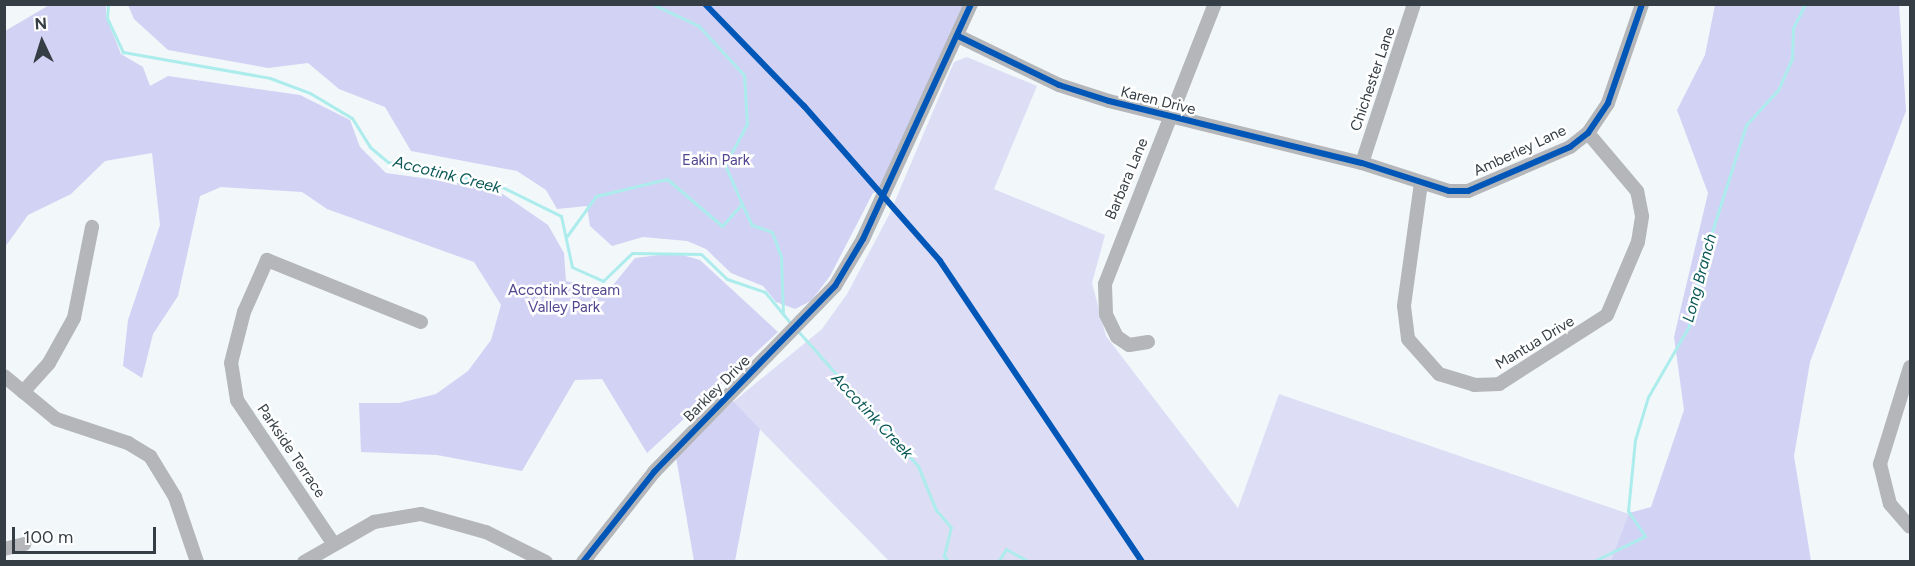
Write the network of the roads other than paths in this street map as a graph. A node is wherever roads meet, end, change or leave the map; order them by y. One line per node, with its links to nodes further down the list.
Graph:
1 (971, 4): 5 (street, Barkley Drive)
2 (1215, 4): 6 (street, Barbara Lane)
3 (1414, 4): 8 (street, Chichester Lane)
4 (1642, 4): 7 (street, Amberley Lane)
5 (958, 36): 6 (street, Karen Drive); 23 (street, Barkley Drive)
6 (1170, 117): 8 (street, Karen Drive); 12 (street, Barbara Lane)
7 (1588, 133): 9 (street, Amberley Lane); 9 (street, Mantua Drive)
8 (1362, 163): 9 (street, Amberley Lane)
9 (1421, 183)
10 (92, 228): 15 (street)
11 (421, 322): 17 (street, Parkside Terrace)
12 (1148, 342)
13 (1911, 367): 16 (street)
14 (4, 376): 15 (street)
15 (23, 392): 20 (street)
16 (1911, 527)
17 (333, 543): 21 (street); 22 (street)
18 (24, 544): 19 (street)
19 (4, 549)
20 (197, 561)
21 (304, 561)
22 (546, 561)
23 (583, 561)

